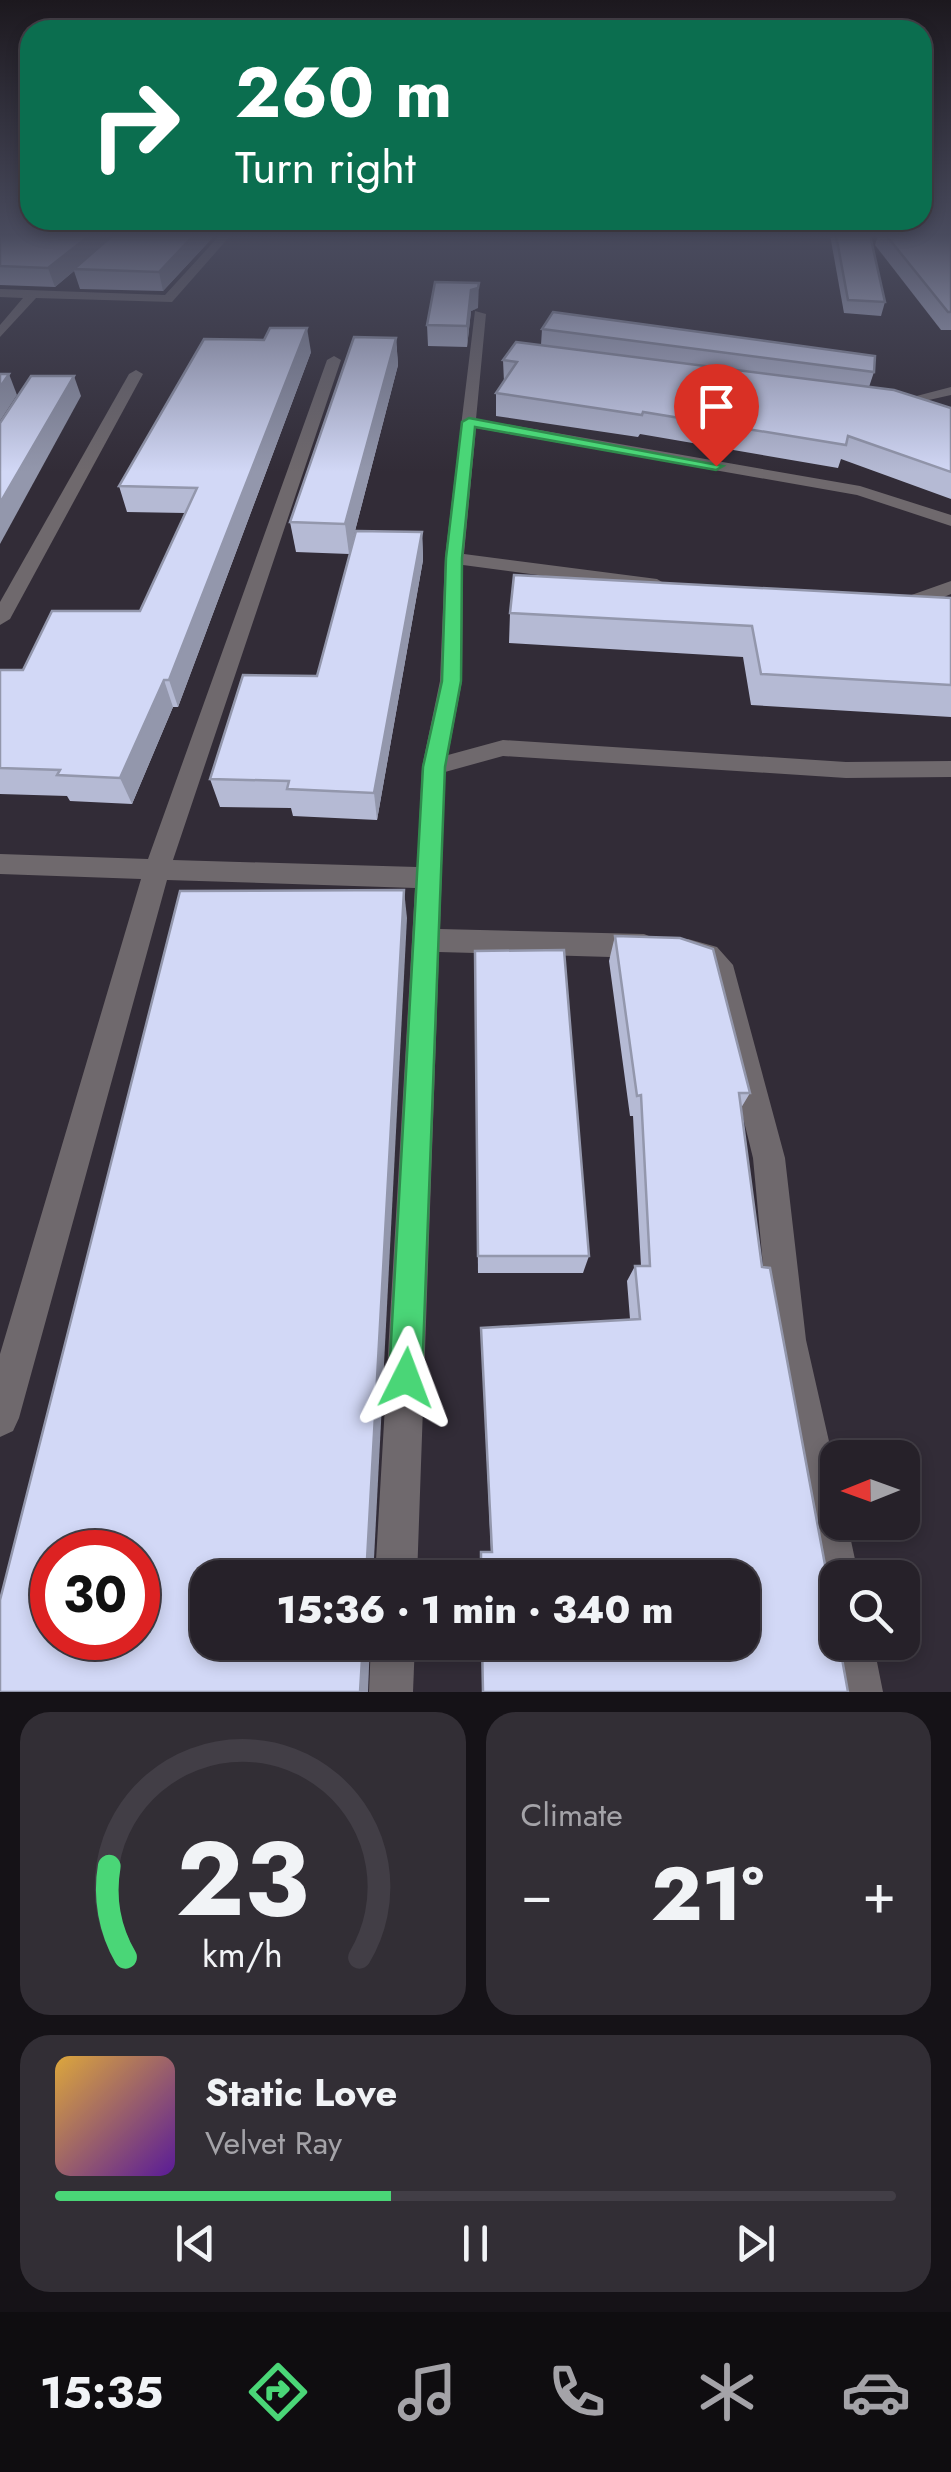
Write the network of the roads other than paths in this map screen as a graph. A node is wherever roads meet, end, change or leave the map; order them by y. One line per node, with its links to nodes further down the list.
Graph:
1 (480, 314): 10 (street)
2 (6, 319): 3 (street)
3 (0, 334)
4 (334, 360): 22 (street)
5 (136, 374): 17 (street)
6 (951, 391): 8 (street)
7 (869, 402): 8 (street)
8 (889, 405): 9 (street)
9 (920, 414)
10 (469, 422): 11 (street); 12 (street)
11 (951, 522)
12 (454, 558): 14 (street); 19 (street)
13 (951, 586): 15 (street)
14 (671, 587)
15 (917, 602): 16 (street); 18 (street)
16 (879, 605)
17 (0, 620)
18 (940, 620)
19 (434, 767): 20 (street); 23 (street)
20 (951, 768)
21 (0, 864): 22 (street)
22 (157, 869): 23 (street); 25 (street)
23 (429, 878): 24 (street)
24 (426, 940): 26 (street); 27 (street)
25 (0, 1418)
26 (397, 1560)
27 (834, 1560)
28 (392, 1660): 30 (street)
29 (855, 1660): 31 (street)
30 (390, 1692)
31 (861, 1692)

